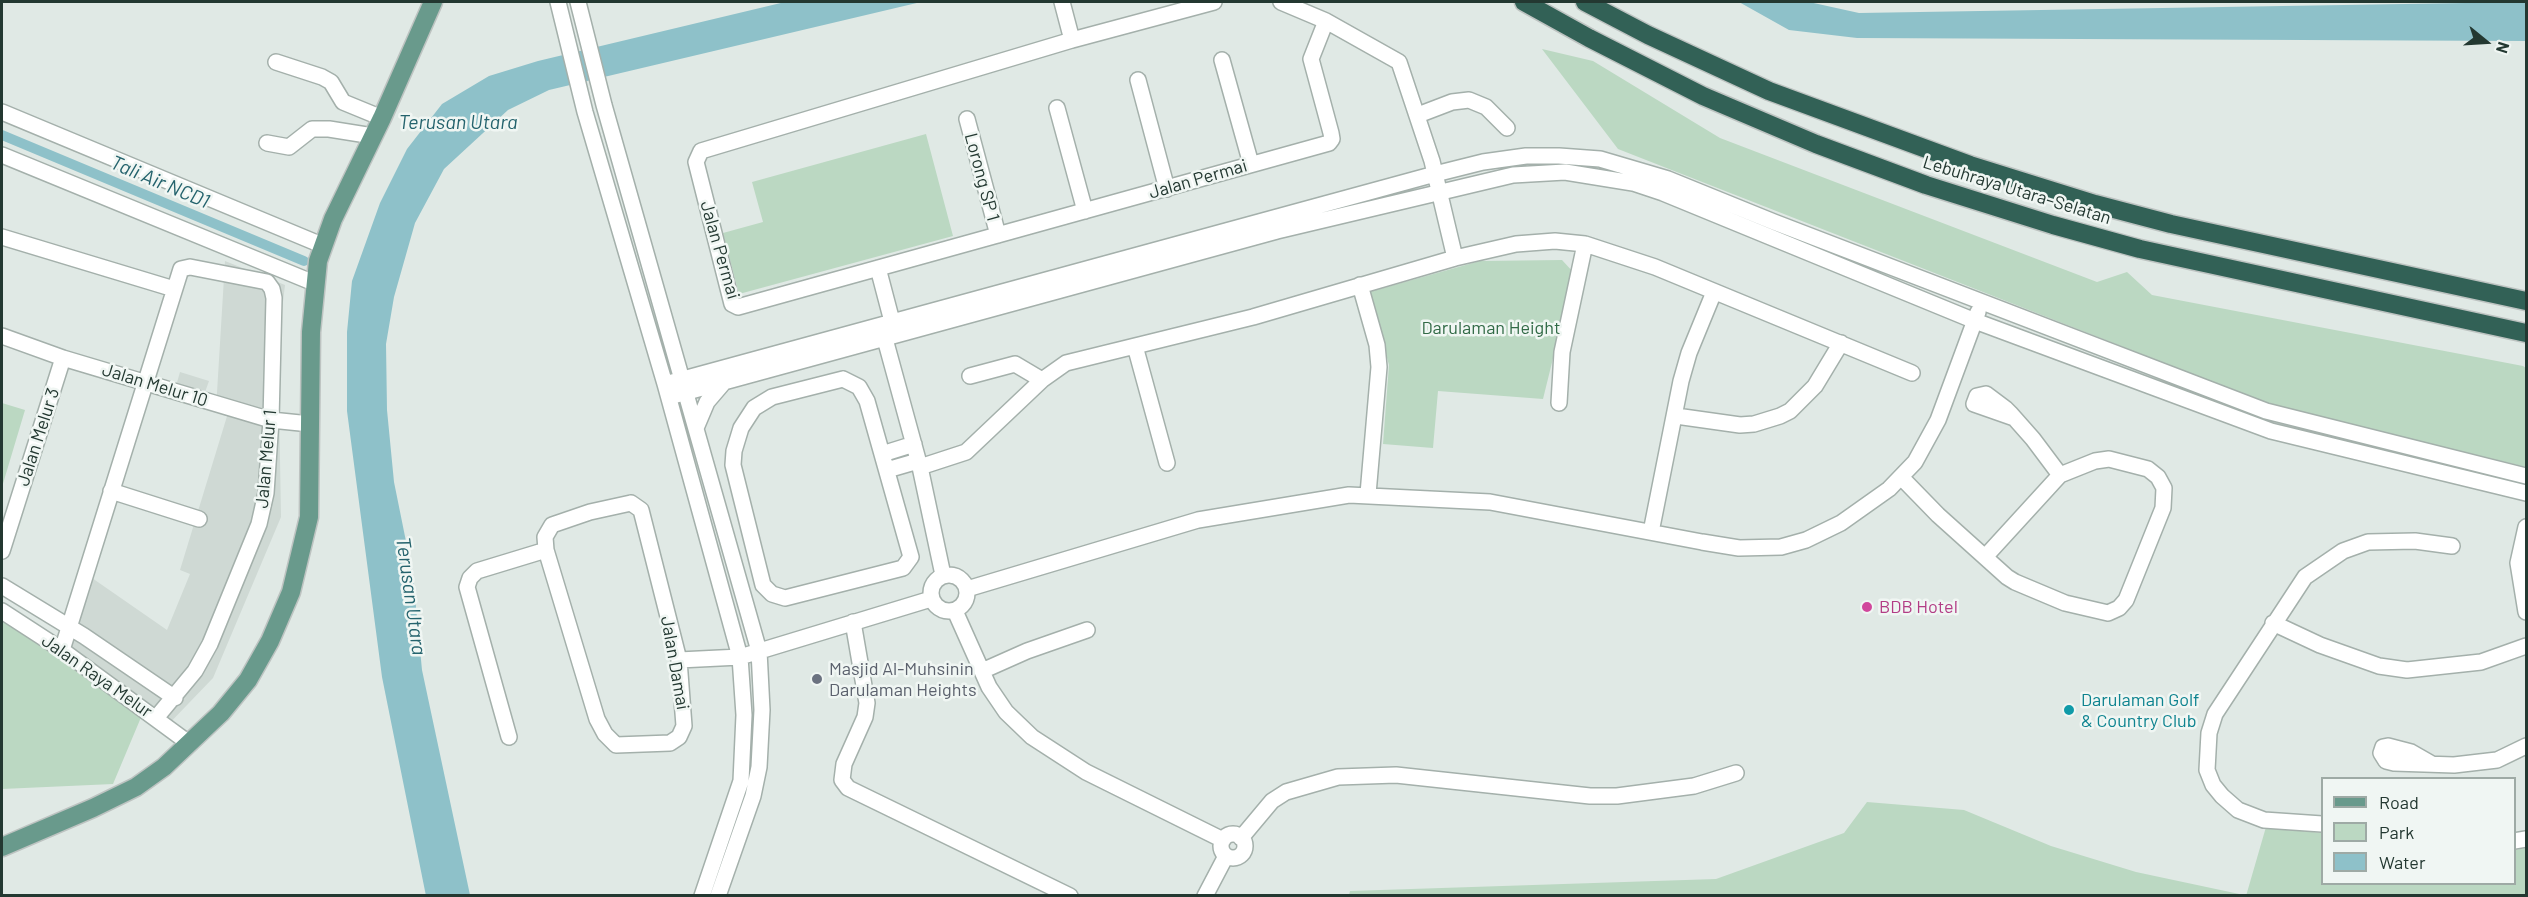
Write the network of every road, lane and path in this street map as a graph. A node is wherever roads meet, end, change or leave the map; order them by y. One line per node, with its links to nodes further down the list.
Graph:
1 (419, 2): 16 (main road)
2 (433, 2): 16 (main road)
3 (577, 2): 9 (street); 54 (street)
4 (1062, 2): 11 (street)
5 (1214, 2): 11 (street, Jalan Permai)
6 (1281, 2): 10 (street)
7 (1524, 2): 43 (highway, Lebuhraya Utara–Selatan)
8 (1585, 2): 40 (highway, Lebuhraya Utara–Selatan)
9 (558, 3): 56 (street)
10 (1326, 21): 18 (street); 24 (street, Jalan Permai)
11 (1072, 40): 34 (street, Jalan Permai)
12 (1222, 60): 24 (street)
13 (276, 62): 16 (street)
14 (1138, 80): 26 (street)
15 (1057, 108): 28 (street)
16 (386, 110): 21 (main road)
17 (2, 112): 32 (street)
18 (1418, 115): 20 (street); 25 (street)
19 (967, 119): 29 (street, Lorong SP 1)
20 (1507, 128)
21 (373, 136): 22 (street); 32 (main road)
22 (267, 143)
23 (2, 155): 35 (street)
24 (1251, 164): 26 (street, Jalan Permai)
25 (1435, 174): 27 (street); 39 (street); 42 (street)
26 (1167, 189): 28 (street, Jalan Permai)
27 (1439, 192): 33 (street); 41 (street); 42 (street)
28 (1084, 212): 29 (street, Jalan Permai)
29 (998, 235): 34 (street, Jalan Permai)
30 (2, 237): 37 (street)
31 (1585, 244): 33 (street); 38 (street); 57 (street)
32 (324, 246): 35 (main road)
33 (1455, 258): 36 (street)
34 (878, 268): 42 (street)
35 (314, 283): 61 (main road)
36 (1360, 285): 46 (street); 73 (street)
37 (174, 289): 51 (street); 60 (street, Jalan Melur 1)
38 (1714, 292): 45 (street); 58 (street)
39 (1982, 302): 41 (street); 69 (street)
40 (2526, 302)
41 (1975, 321): 70 (street); 72 (street)
42 (888, 329): 48 (street); 54 (street); 63 (street)
43 (2526, 333)
44 (2, 336): 47 (street, Jalan Melur 10)
45 (1840, 343): 49 (street); 58 (street)
46 (1135, 346): 52 (street); 65 (street)
47 (63, 358): 51 (street, Jalan Melur 10); 79 (street, Jalan Melur 3)
48 (788, 364): 53 (street); 55 (street)
49 (1912, 373)
50 (970, 376): 52 (street)
51 (145, 380): 60 (street, Jalan Melur 10); 71 (street)
52 (1042, 380): 66 (street)
53 (725, 381): 54 (street); 62 (street)
54 (684, 385): 56 (street); 62 (street)
55 (796, 389): 64 (street); 67 (street)
56 (667, 390): 95 (street)
57 (1559, 403)
58 (1676, 416): 76 (street)
59 (2014, 418): 68 (street)
60 (271, 420): 61 (street, Jalan Melur 10); 98 (street, Jalan Melur 1)
61 (310, 424): 101 (main road)
62 (696, 428): 94 (street)
63 (914, 444): 64 (street); 66 (street)
64 (882, 454): 67 (street)
65 (1167, 463)
66 (919, 464): 67 (street); 81 (street)
67 (886, 470)
68 (2060, 475): 80 (street); 80 (street)
69 (2526, 476)
70 (1901, 477): 76 (street); 80 (street)
71 (111, 491): 74 (street); 90 (street)
72 (2526, 493)
73 (1368, 494): 76 (street); 83 (street)
74 (199, 519)
75 (2526, 526): 87 (street)
76 (1651, 532)
77 (2452, 546): 89 (street)
78 (546, 550): 96 (street, Jalan Damai); 96 (street, Jalan Damai); 100 (street)
79 (2, 551)
80 (1984, 556)
81 (944, 575): 83 (street); 84 (street)
82 (2, 586): 90 (street)
83 (967, 589): 86 (street)
84 (931, 598): 86 (street); 88 (street)
85 (2, 611): 93 (street, Jalan Raya Melur)
86 (955, 611): 97 (street)
87 (2526, 612)
88 (853, 622): 94 (street); 112 (street)
89 (2273, 623): 92 (street); 105 (street)
90 (69, 628): 93 (street); 98 (street)
91 (1087, 630): 97 (street)
92 (2526, 646)
93 (62, 650): 99 (street, Jalan Raya Melur)
94 (759, 651): 95 (street); 111 (street)
95 (740, 657): 96 (street); 110 (street)
96 (679, 660)
97 (982, 671): 107 (street)
98 (175, 698): 99 (street, Jalan Melur 1)
99 (156, 718): 101 (street, Jalan Raya Melur)
100 (508, 737)
101 (190, 744): 108 (main road)
102 (2526, 746): 103 (street)
103 (2432, 764)
104 (1736, 773): 106 (street)
105 (2321, 824)
106 (1241, 838): 107 (street); 109 (street)
107 (1223, 840): 109 (street)
108 (2, 848)
109 (1226, 856): 113 (street)
110 (702, 896)
111 (718, 896)
112 (1070, 896)
113 (1205, 896)

